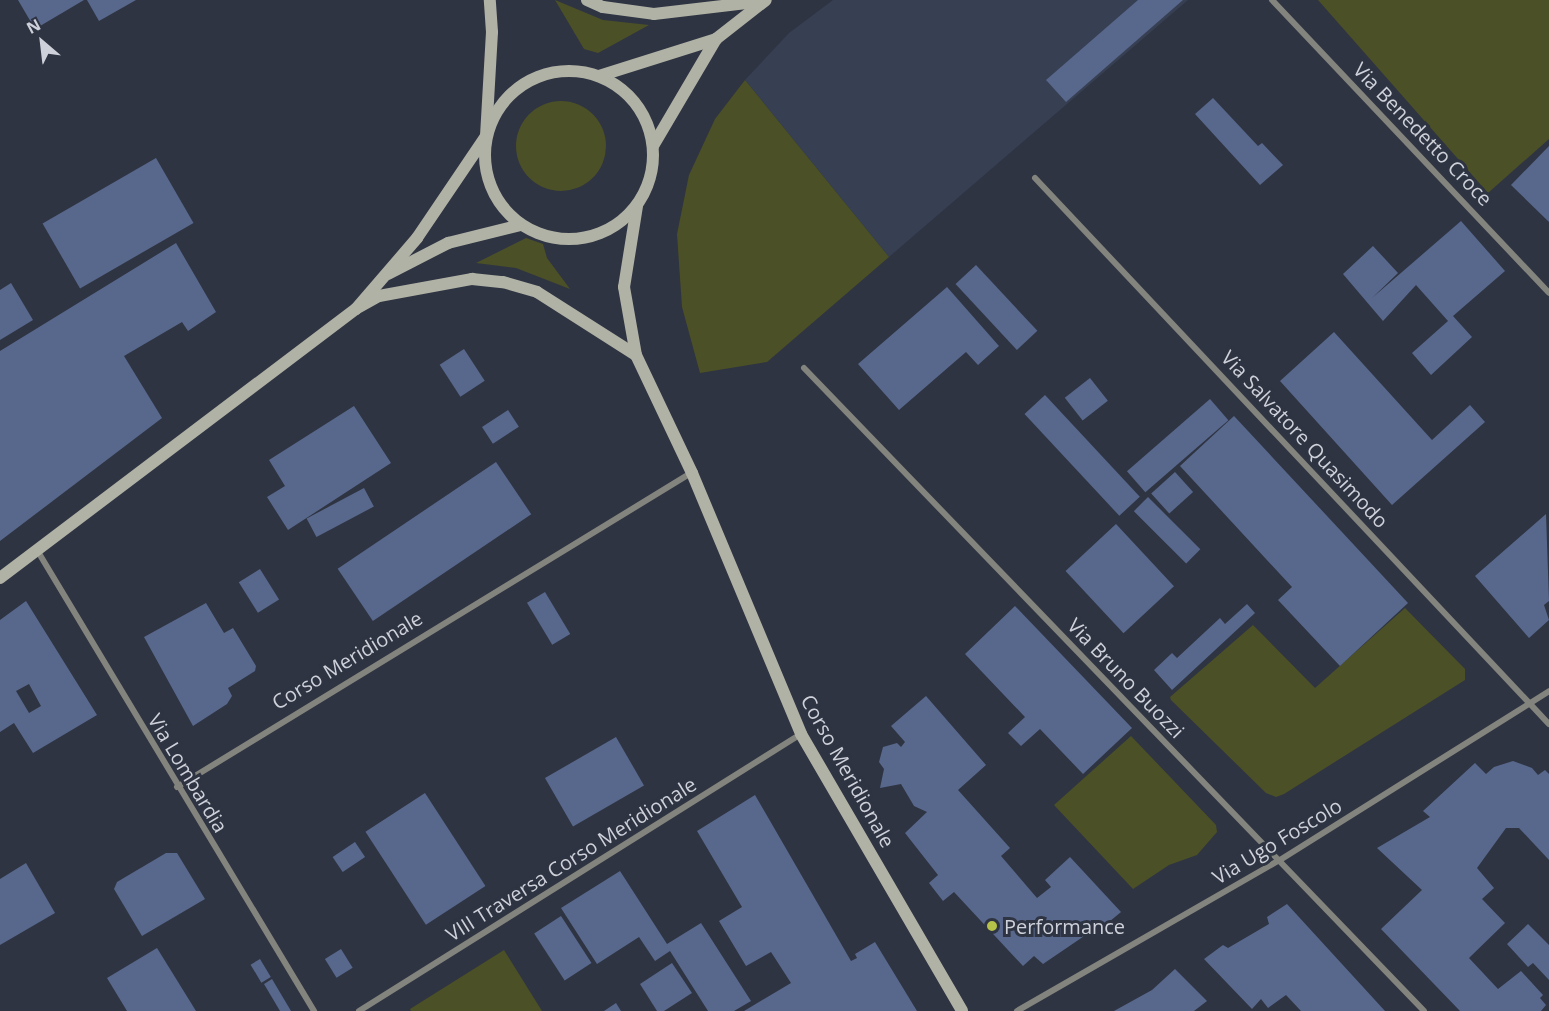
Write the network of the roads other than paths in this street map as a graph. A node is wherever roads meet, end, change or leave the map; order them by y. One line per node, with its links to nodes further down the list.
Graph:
1 (490, 0): 7 (street)
2 (587, 0): 3 (street)
3 (766, 0): 5 (street)
4 (1272, 0): 13 (street, Via Benedetto Croce)
5 (716, 39): 6 (street); 8 (street)
6 (599, 76): 7 (street); 8 (street)
7 (486, 136): 11 (street); 12 (street)
8 (653, 146): 10 (street)
9 (1035, 177): 21 (street, Via Salvatore Quasimodo)
10 (637, 206): 11 (street); 15 (street, Corso Meridionale)
11 (521, 225): 12 (street)
12 (379, 279): 14 (street)
13 (1549, 293)
14 (356, 309): 15 (street); 18 (street)
15 (636, 355): 17 (street, Corso Meridionale)
16 (804, 368): 25 (street, Via Bruno Buozzi)
17 (692, 472): 23 (street, Corso Meridionale); 24 (street, Corso Meridionale)
18 (36, 550): 19 (street); 24 (street, Via Lombardia)
19 (0, 578)
20 (1549, 691): 21 (street, Via Ugo Foscolo)
21 (1532, 702): 22 (street, Via Salvatore Quasimodo); 25 (street, Via Ugo Foscolo)
22 (1549, 724)
23 (801, 734): 27 (street, VIII Traversa Corso Meridionale); 28 (street, Corso Meridionale)
24 (177, 787): 26 (street, Via Lombardia)
25 (1280, 860): 29 (street, Via Ugo Foscolo); 30 (street, Via Bruno Buozzi)
26 (314, 1011)
27 (359, 1011)
28 (962, 1011)
29 (1017, 1011)
30 (1424, 1011)

